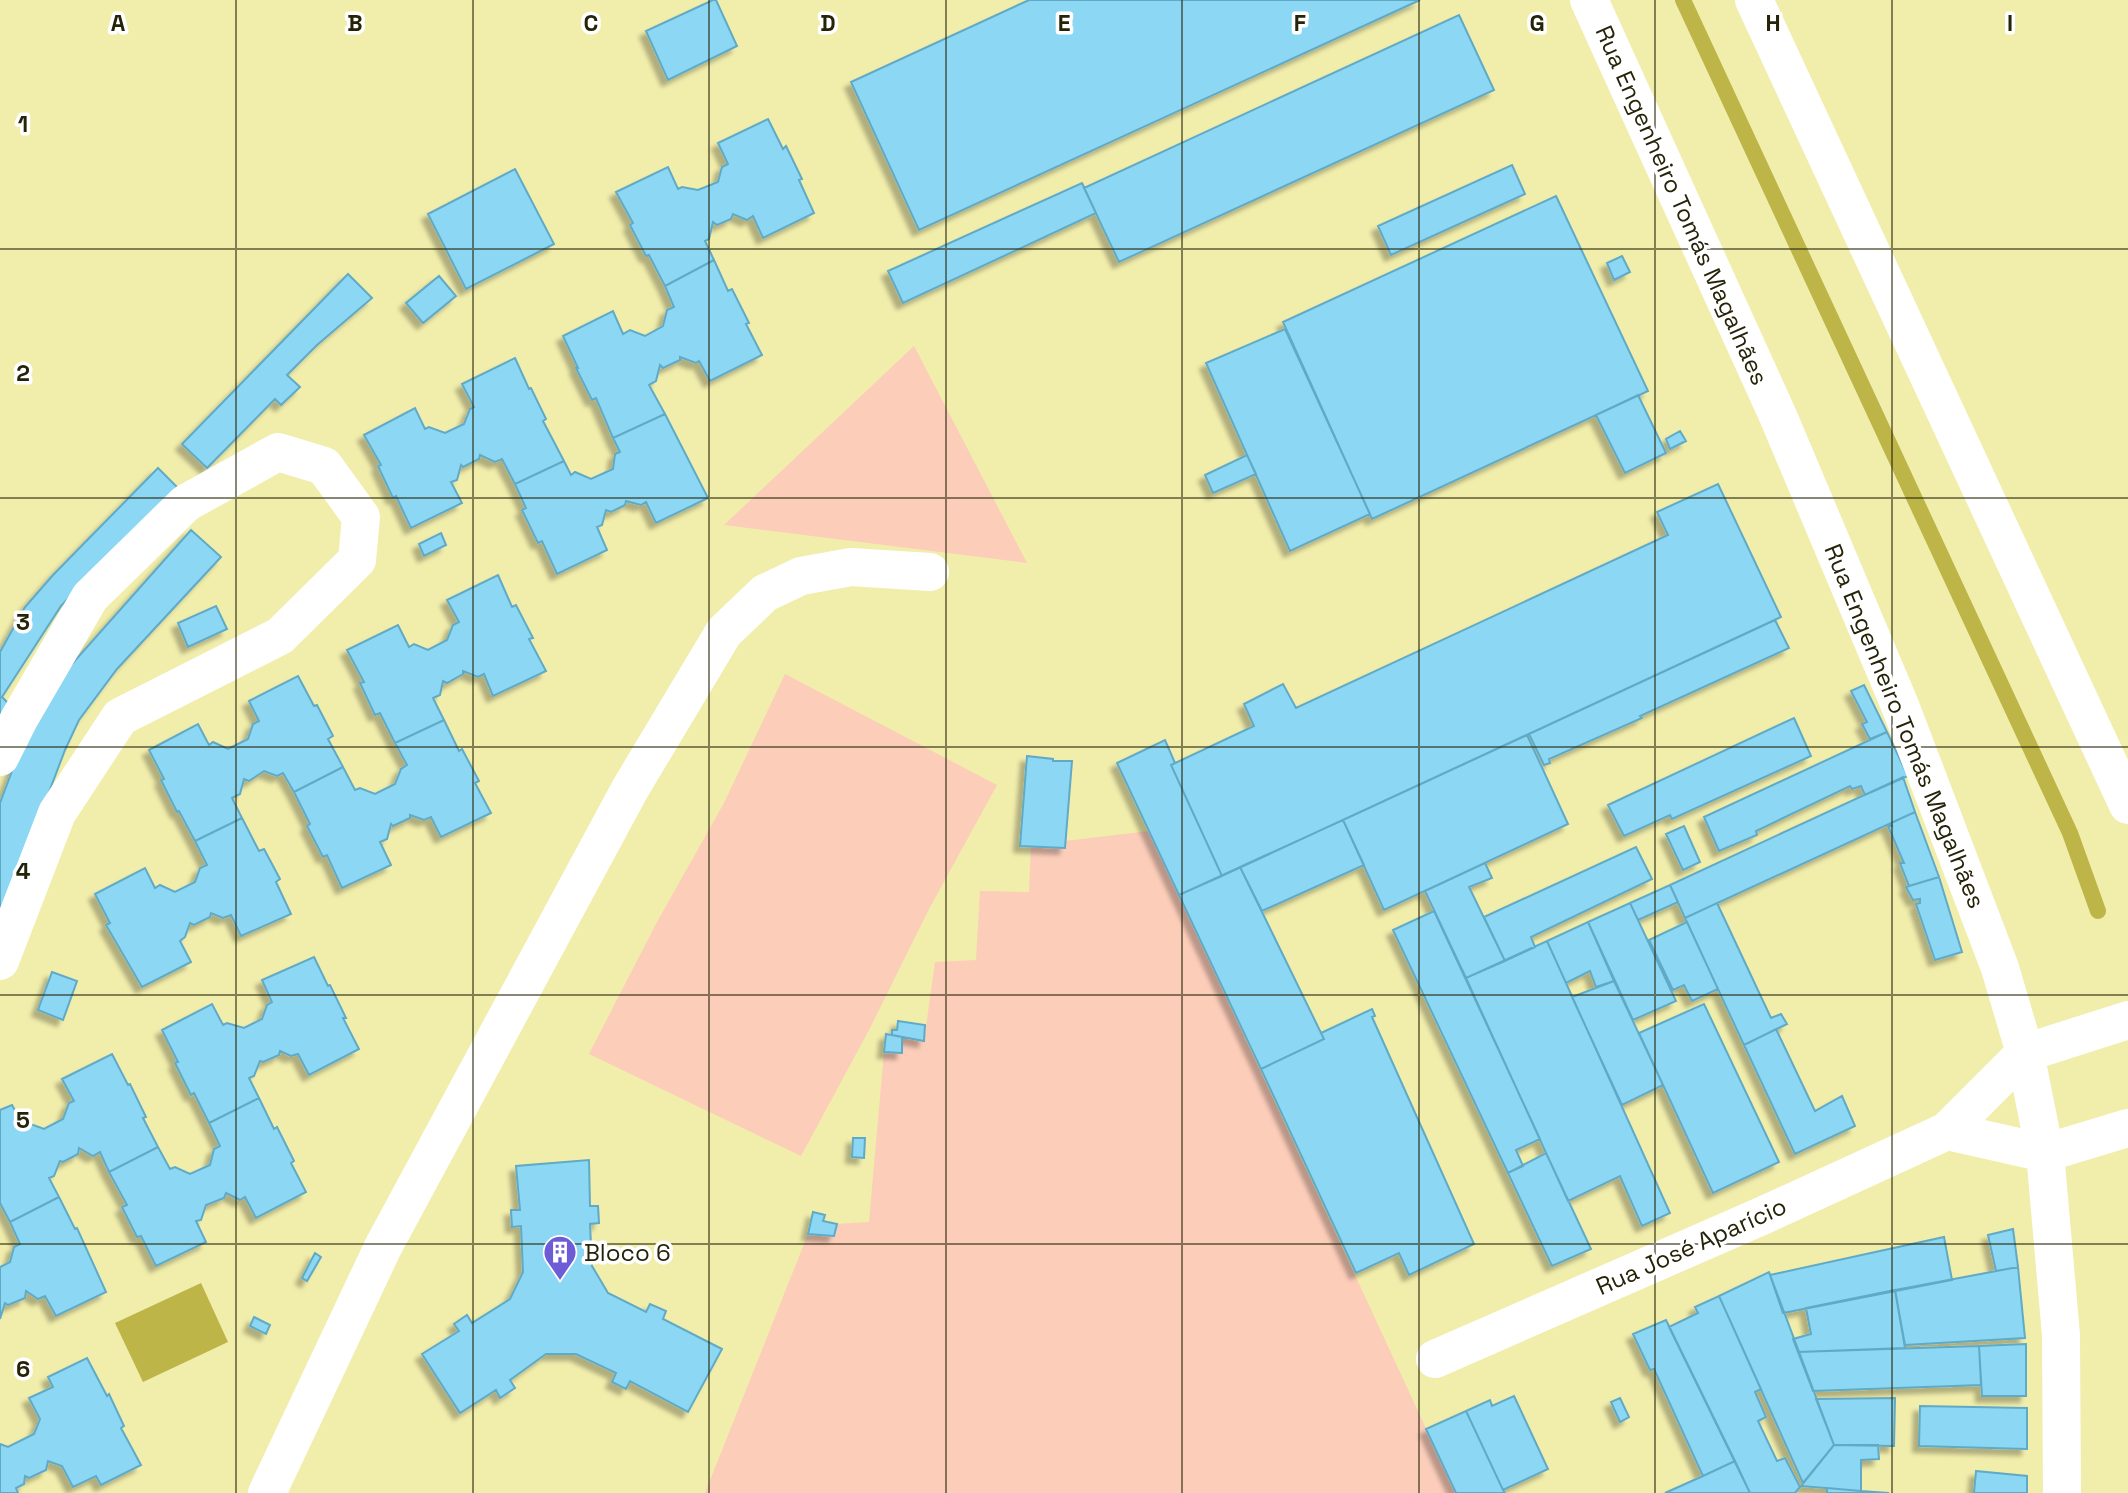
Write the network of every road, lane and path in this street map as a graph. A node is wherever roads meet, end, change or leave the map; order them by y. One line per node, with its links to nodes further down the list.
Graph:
1 (1589, 0): 8 (street, Rua Engenheiro Tomás Magalhães)
2 (1754, 0): 5 (street)
3 (930, 572): 13 (street)
4 (0, 757): 6 (street)
5 (2128, 805)
6 (0, 961)
7 (2128, 1020): 8 (street)
8 (2041, 1047): 10 (street, Rua José Aparício); 11 (street, Rua Engenheiro Tomás Magalhães)
9 (2128, 1128): 11 (street)
10 (1947, 1131): 11 (street); 12 (street, Rua José Aparício)
11 (2045, 1153): 14 (street, Rua Engenheiro Tomás Magalhães)
12 (1435, 1359)
13 (267, 1493)
14 (2062, 1493)

